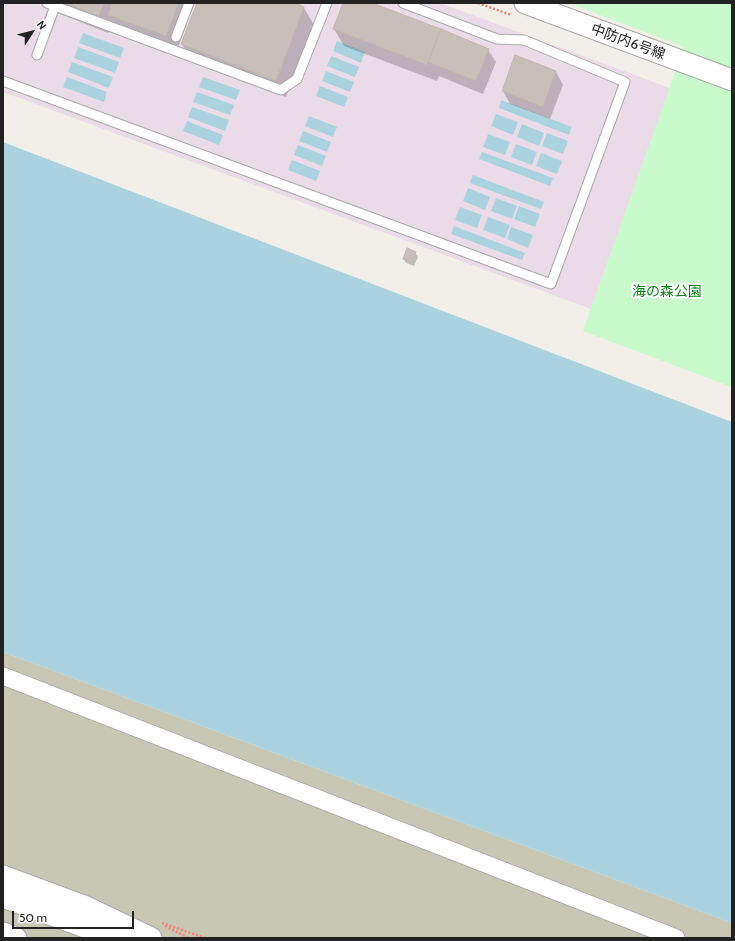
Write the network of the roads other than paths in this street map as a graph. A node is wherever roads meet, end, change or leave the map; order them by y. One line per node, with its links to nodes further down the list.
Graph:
1 (189, 3): 6 (lane)
2 (327, 3): 5 (lane)
3 (403, 3): 9 (lane)
4 (525, 3): 8 (street, 中防内6号線)
5 (51, 5): 7 (lane)
6 (176, 37)
7 (37, 55)
8 (732, 80)
9 (3, 81)
10 (3, 676): 17 (street)
11 (3, 876): 13 (street)
12 (3, 897): 16 (street)
13 (155, 927)
14 (3, 933): 15 (street)
15 (16, 938)
16 (115, 938)
17 (676, 938)

